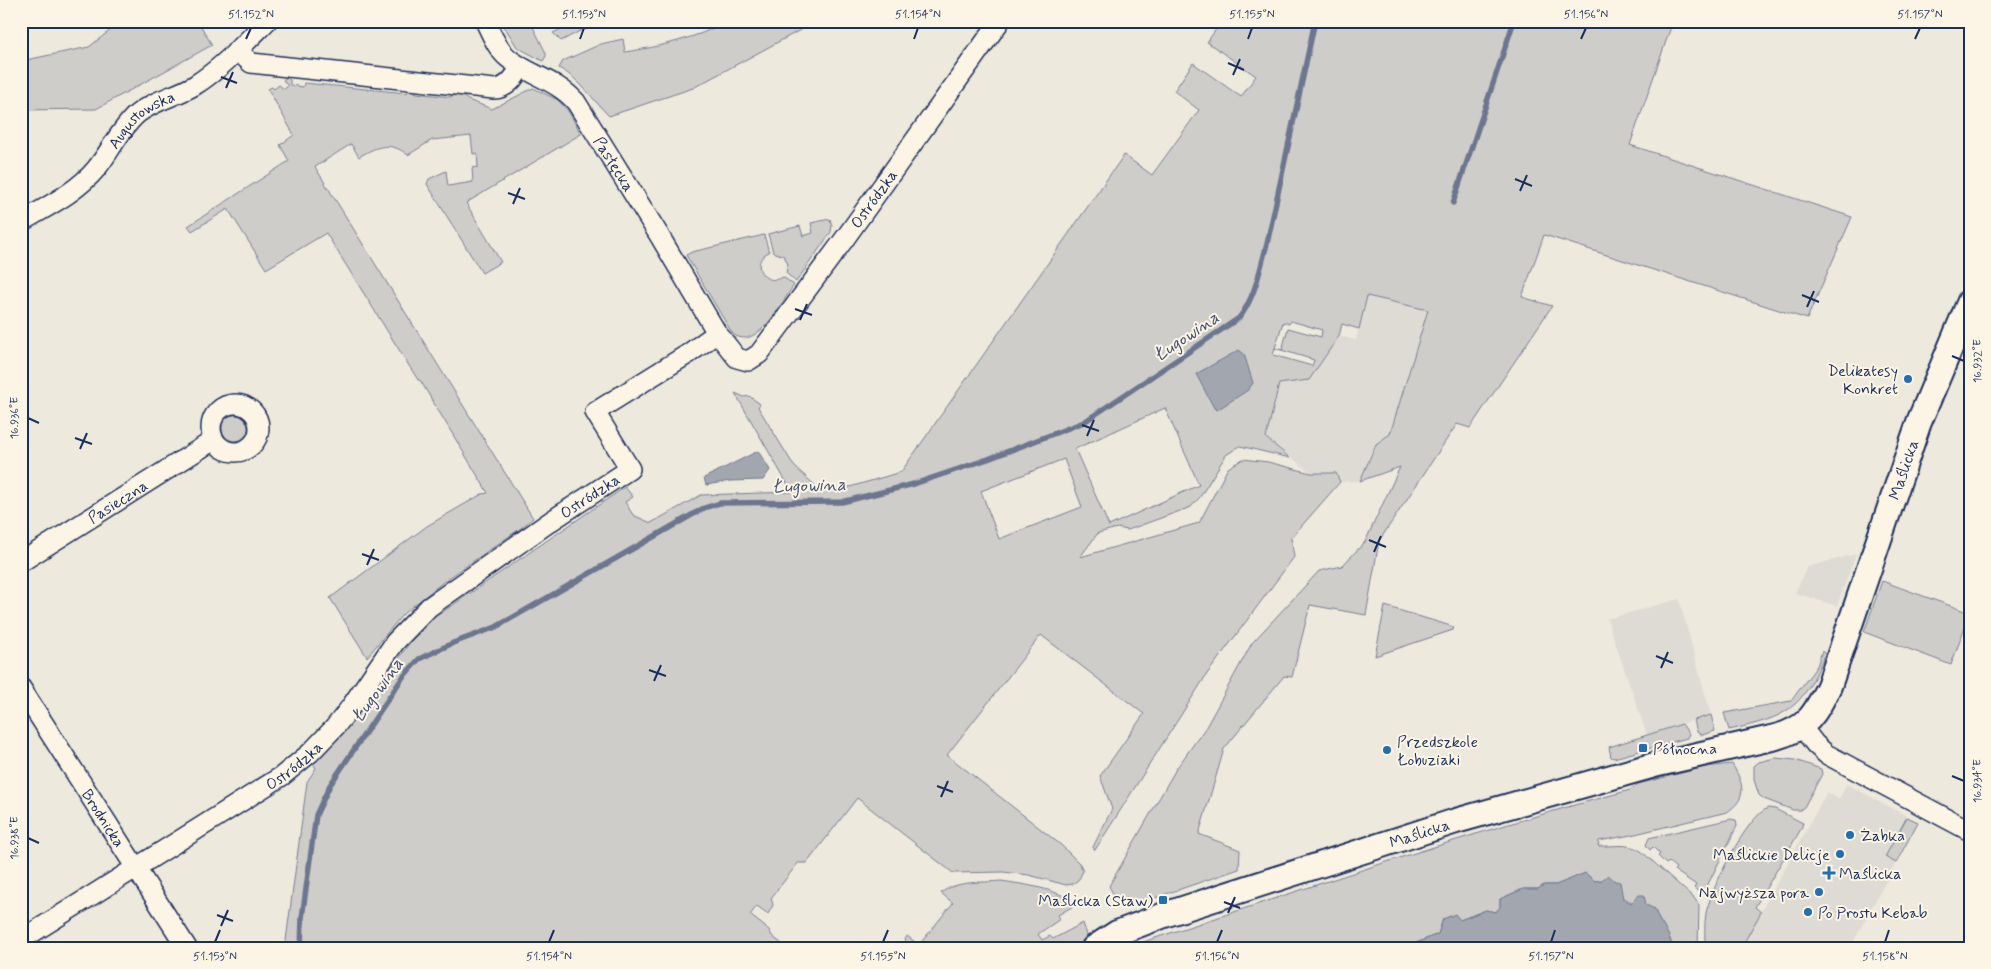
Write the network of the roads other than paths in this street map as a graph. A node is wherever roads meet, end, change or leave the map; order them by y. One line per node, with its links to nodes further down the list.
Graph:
1 (267, 21): 4 (street, Augustowska)
2 (485, 21): 5 (street, Pasłęcka)
3 (1000, 21): 9 (street, Ostródzka)
4 (237, 50): 5 (street); 6 (street, Augustowska)
5 (521, 67): 9 (street, Pasłęcka)
6 (21, 222)
7 (1970, 301): 8 (street, Maślicka)
8 (1964, 331): 13 (street, Maślicka)
9 (717, 333): 15 (street, Ostródzka)
10 (214, 440): 11 (street, Pasieczna)
11 (21, 562)
12 (21, 688): 15 (street, Brodnicka)
13 (1801, 726): 14 (street); 18 (street, Maślicka)
14 (1970, 831)
15 (136, 868): 16 (street, Ostródzka); 17 (street, Brodnicka)
16 (21, 940)
17 (187, 948)
18 (1094, 948)

